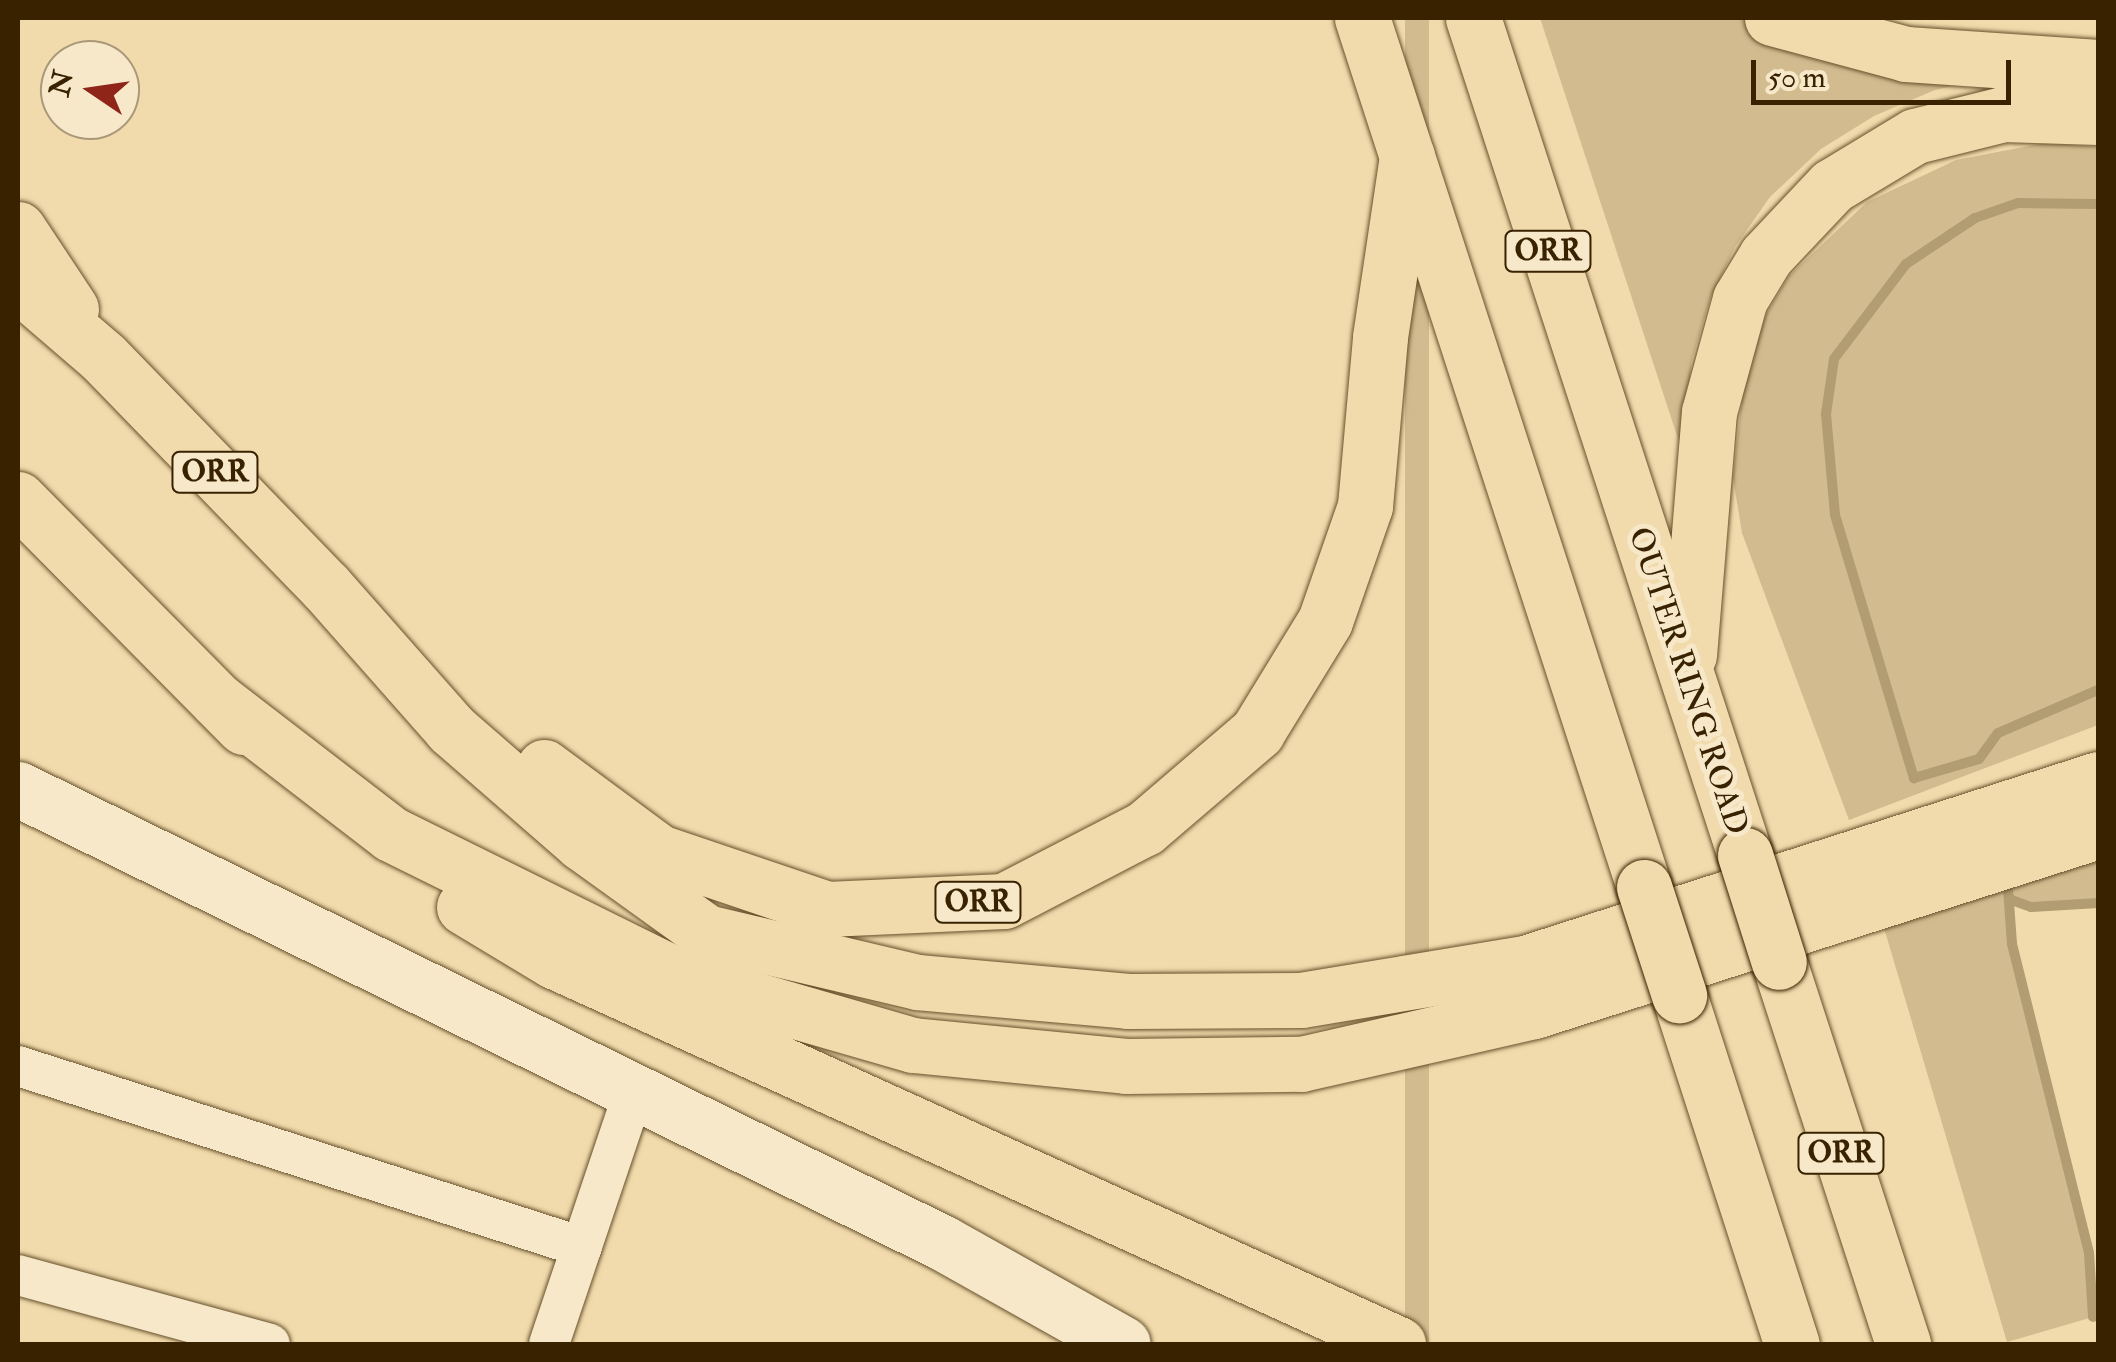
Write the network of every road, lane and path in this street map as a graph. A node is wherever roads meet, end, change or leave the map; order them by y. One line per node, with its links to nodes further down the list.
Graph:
1 (1362, 18): 6 (highway)
2 (1472, 18): 12 (highway, OUTER RING ROAD / ORR)
3 (1772, 18): 4 (highway)
4 (2098, 67)
5 (2098, 117): 12 (highway)
6 (1407, 156): 11 (highway, ORR); 26 (highway, bridge)
7 (18, 228): 9 (highway, ORR)
8 (18, 284): 9 (highway, ORR)
9 (104, 358): 11 (highway, ORR)
10 (18, 499): 13 (highway)
11 (326, 587): 17 (highway, ORR)
12 (1687, 678): 27 (highway, OUTER RING ROAD / ORR, bridge)
13 (216, 700): 17 (highway); 25 (highway)
14 (2098, 780): 17 (highway)
15 (18, 790): 19 (main road)
16 (2098, 831): 17 (highway)
17 (1529, 987)
18 (18, 1066): 20 (street)
19 (634, 1089): 20 (street); 24 (main road)
20 (582, 1247): 23 (street)
21 (18, 1275): 22 (street)
22 (270, 1344)
23 (549, 1344)
24 (1123, 1344)
25 (1398, 1344)
26 (1792, 1344)
27 (1903, 1344)

